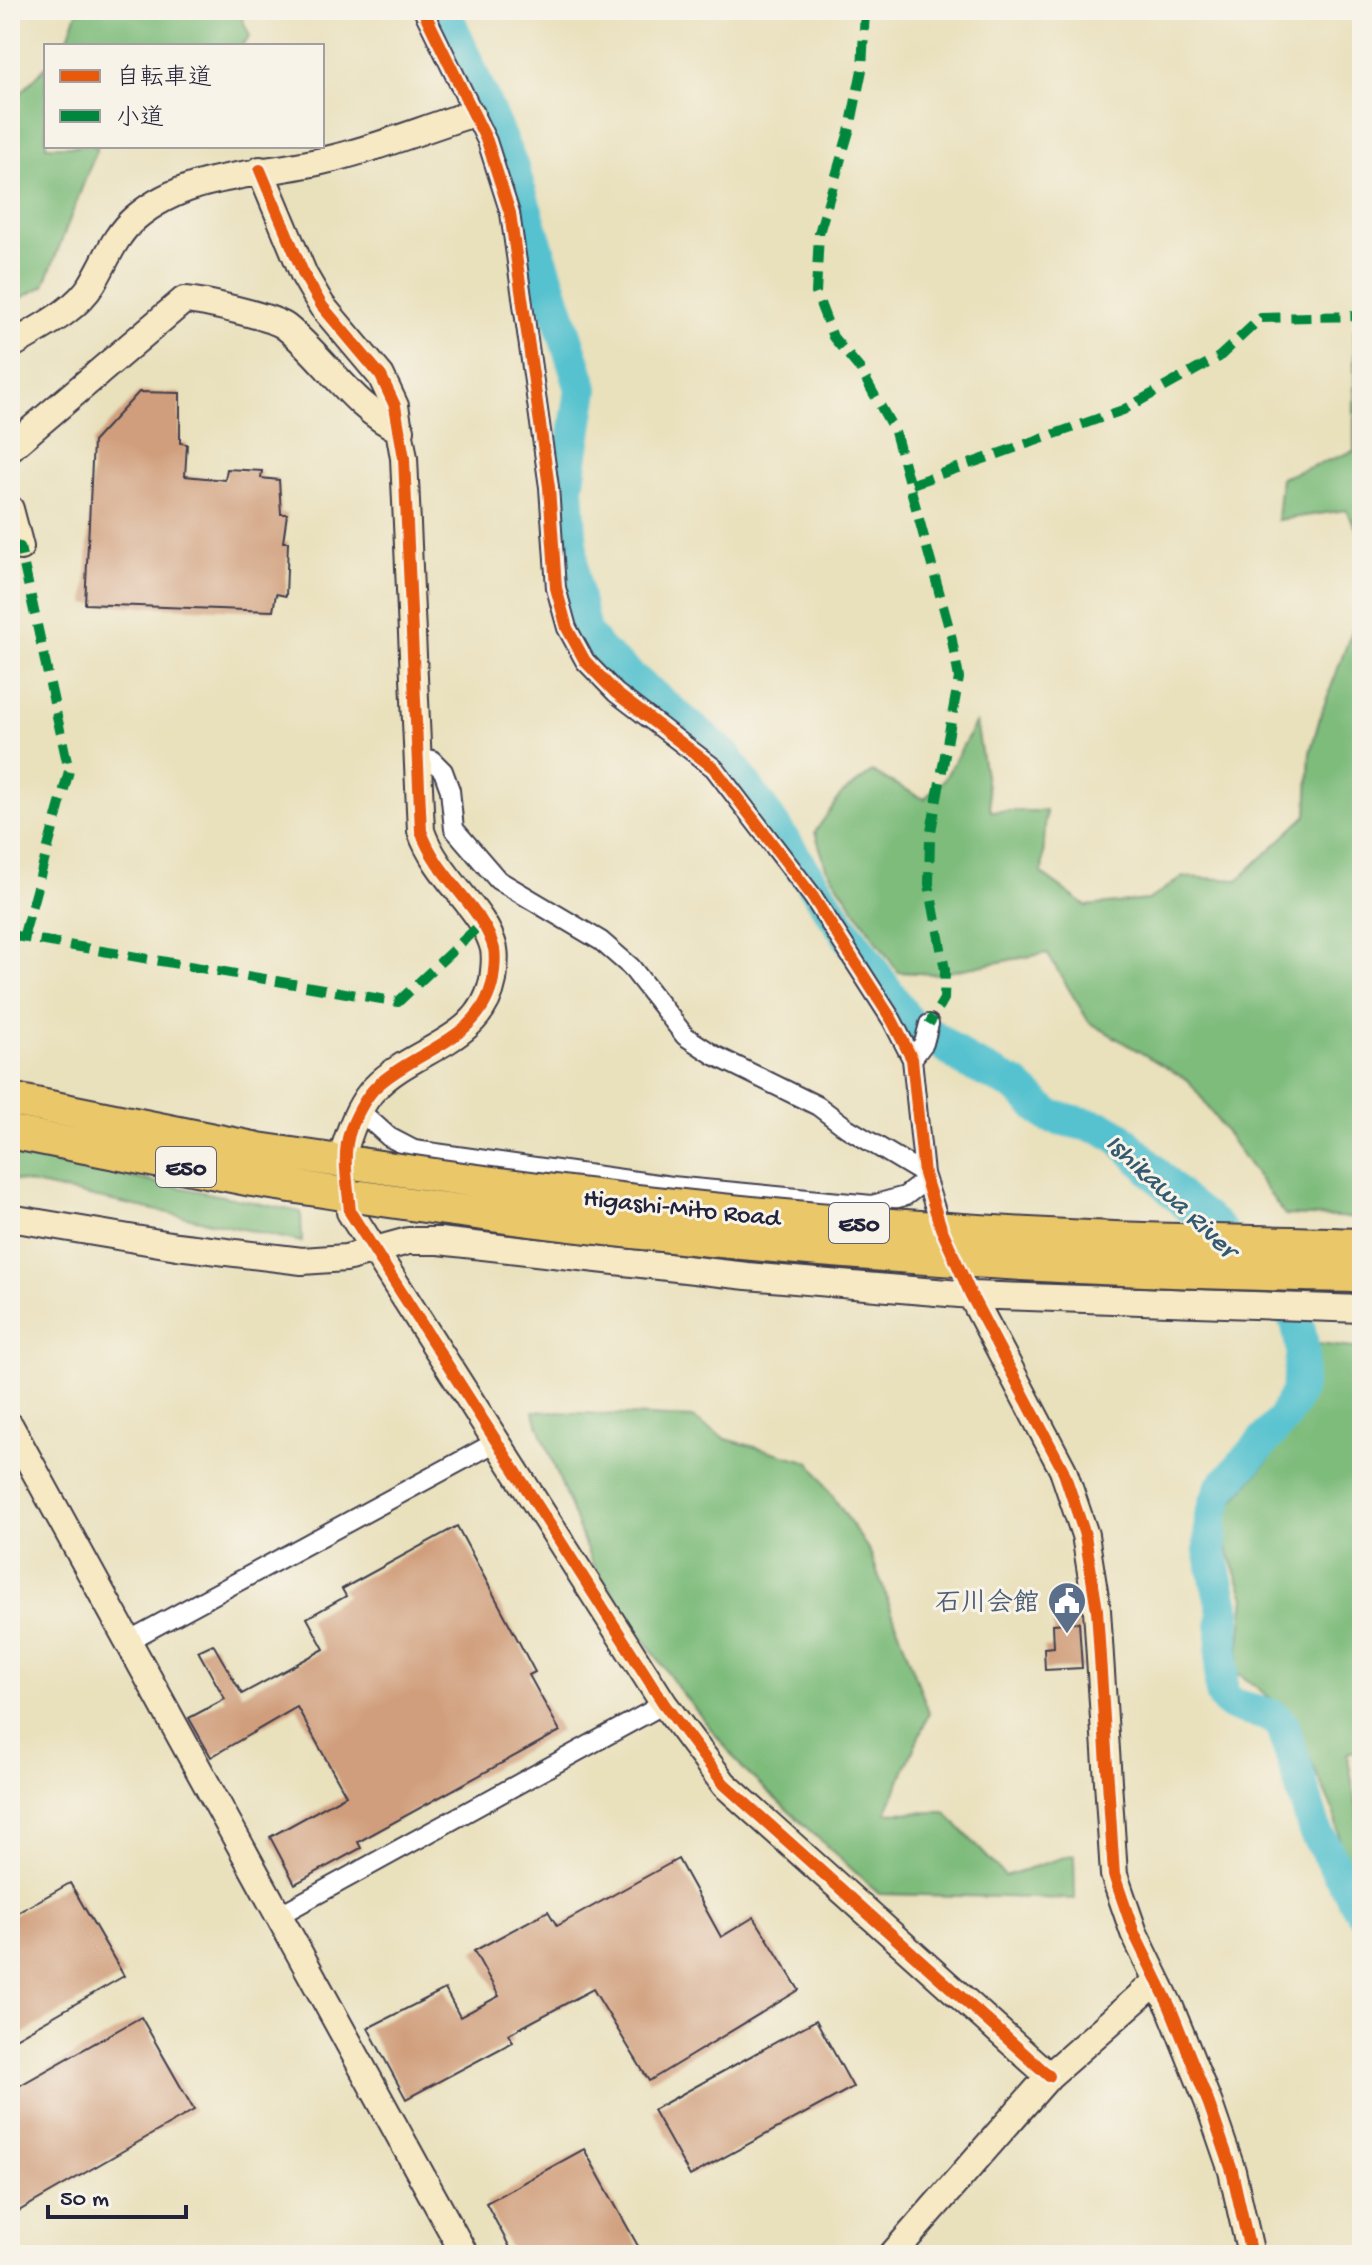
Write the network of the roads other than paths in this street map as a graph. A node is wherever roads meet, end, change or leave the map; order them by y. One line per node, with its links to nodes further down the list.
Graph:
1 (423, 10): 2 (street)
2 (471, 114): 3 (street); 11 (street)
3 (260, 170): 4 (street); 5 (street)
4 (10, 346)
5 (401, 430): 6 (street); 9 (street)
6 (10, 448)
7 (10, 509): 8 (street)
8 (20, 547)
9 (416, 756): 13 (street); 16 (street)
10 (927, 1034): 11 (street)
11 (912, 1059): 16 (street)
12 (10, 1099): 15 (highway, Higashi-Mito Road / E50)
13 (360, 1111): 15 (street); 16 (street)
14 (10, 1132): 17 (highway, Higashi-Mito Road / E50)
15 (352, 1156): 19 (highway, Higashi-Mito Road / E50, bridge)
16 (925, 1177): 22 (street)
17 (356, 1204): 20 (street); 21 (highway, Higashi-Mito Road / E50, bridge)
18 (10, 1218): 20 (street)
19 (1362, 1245)
20 (373, 1251): 22 (street); 25 (street)
21 (1362, 1276)
22 (971, 1295): 23 (street); 29 (street)
23 (1349, 1309)
24 (10, 1426): 26 (street)
25 (496, 1442): 26 (street); 27 (street)
26 (128, 1641): 28 (street)
27 (664, 1704): 28 (street); 30 (street)
28 (281, 1914): 31 (street)
29 (1157, 1981): 30 (street); 33 (street)
30 (1049, 2076): 32 (street)
31 (465, 2255)
32 (892, 2255)
33 (1251, 2255)

